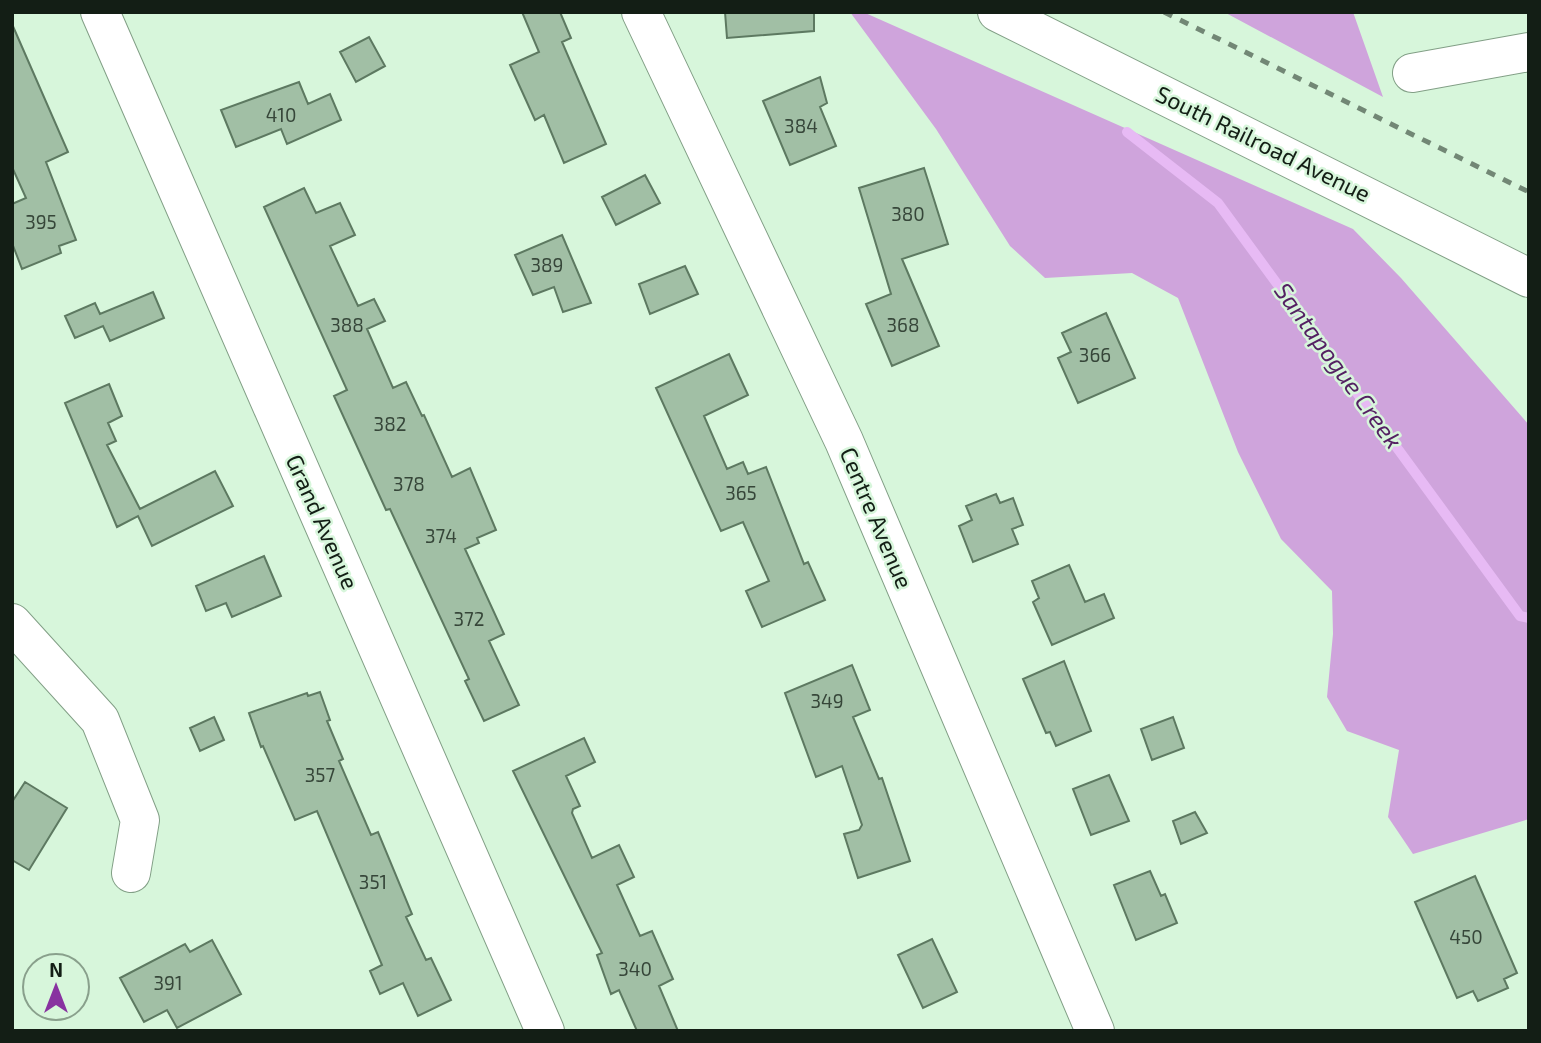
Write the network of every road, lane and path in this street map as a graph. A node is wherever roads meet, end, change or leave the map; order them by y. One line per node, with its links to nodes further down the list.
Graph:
1 (100, 12): 9 (street, Grand Avenue)
2 (641, 12): 10 (street, Centre Avenue)
3 (997, 12): 6 (street, South Railroad Avenue)
4 (1529, 52): 5 (street)
5 (1412, 73)
6 (1529, 278)
7 (12, 623): 8 (street)
8 (131, 873)
9 (545, 1031)
10 (1095, 1031)

